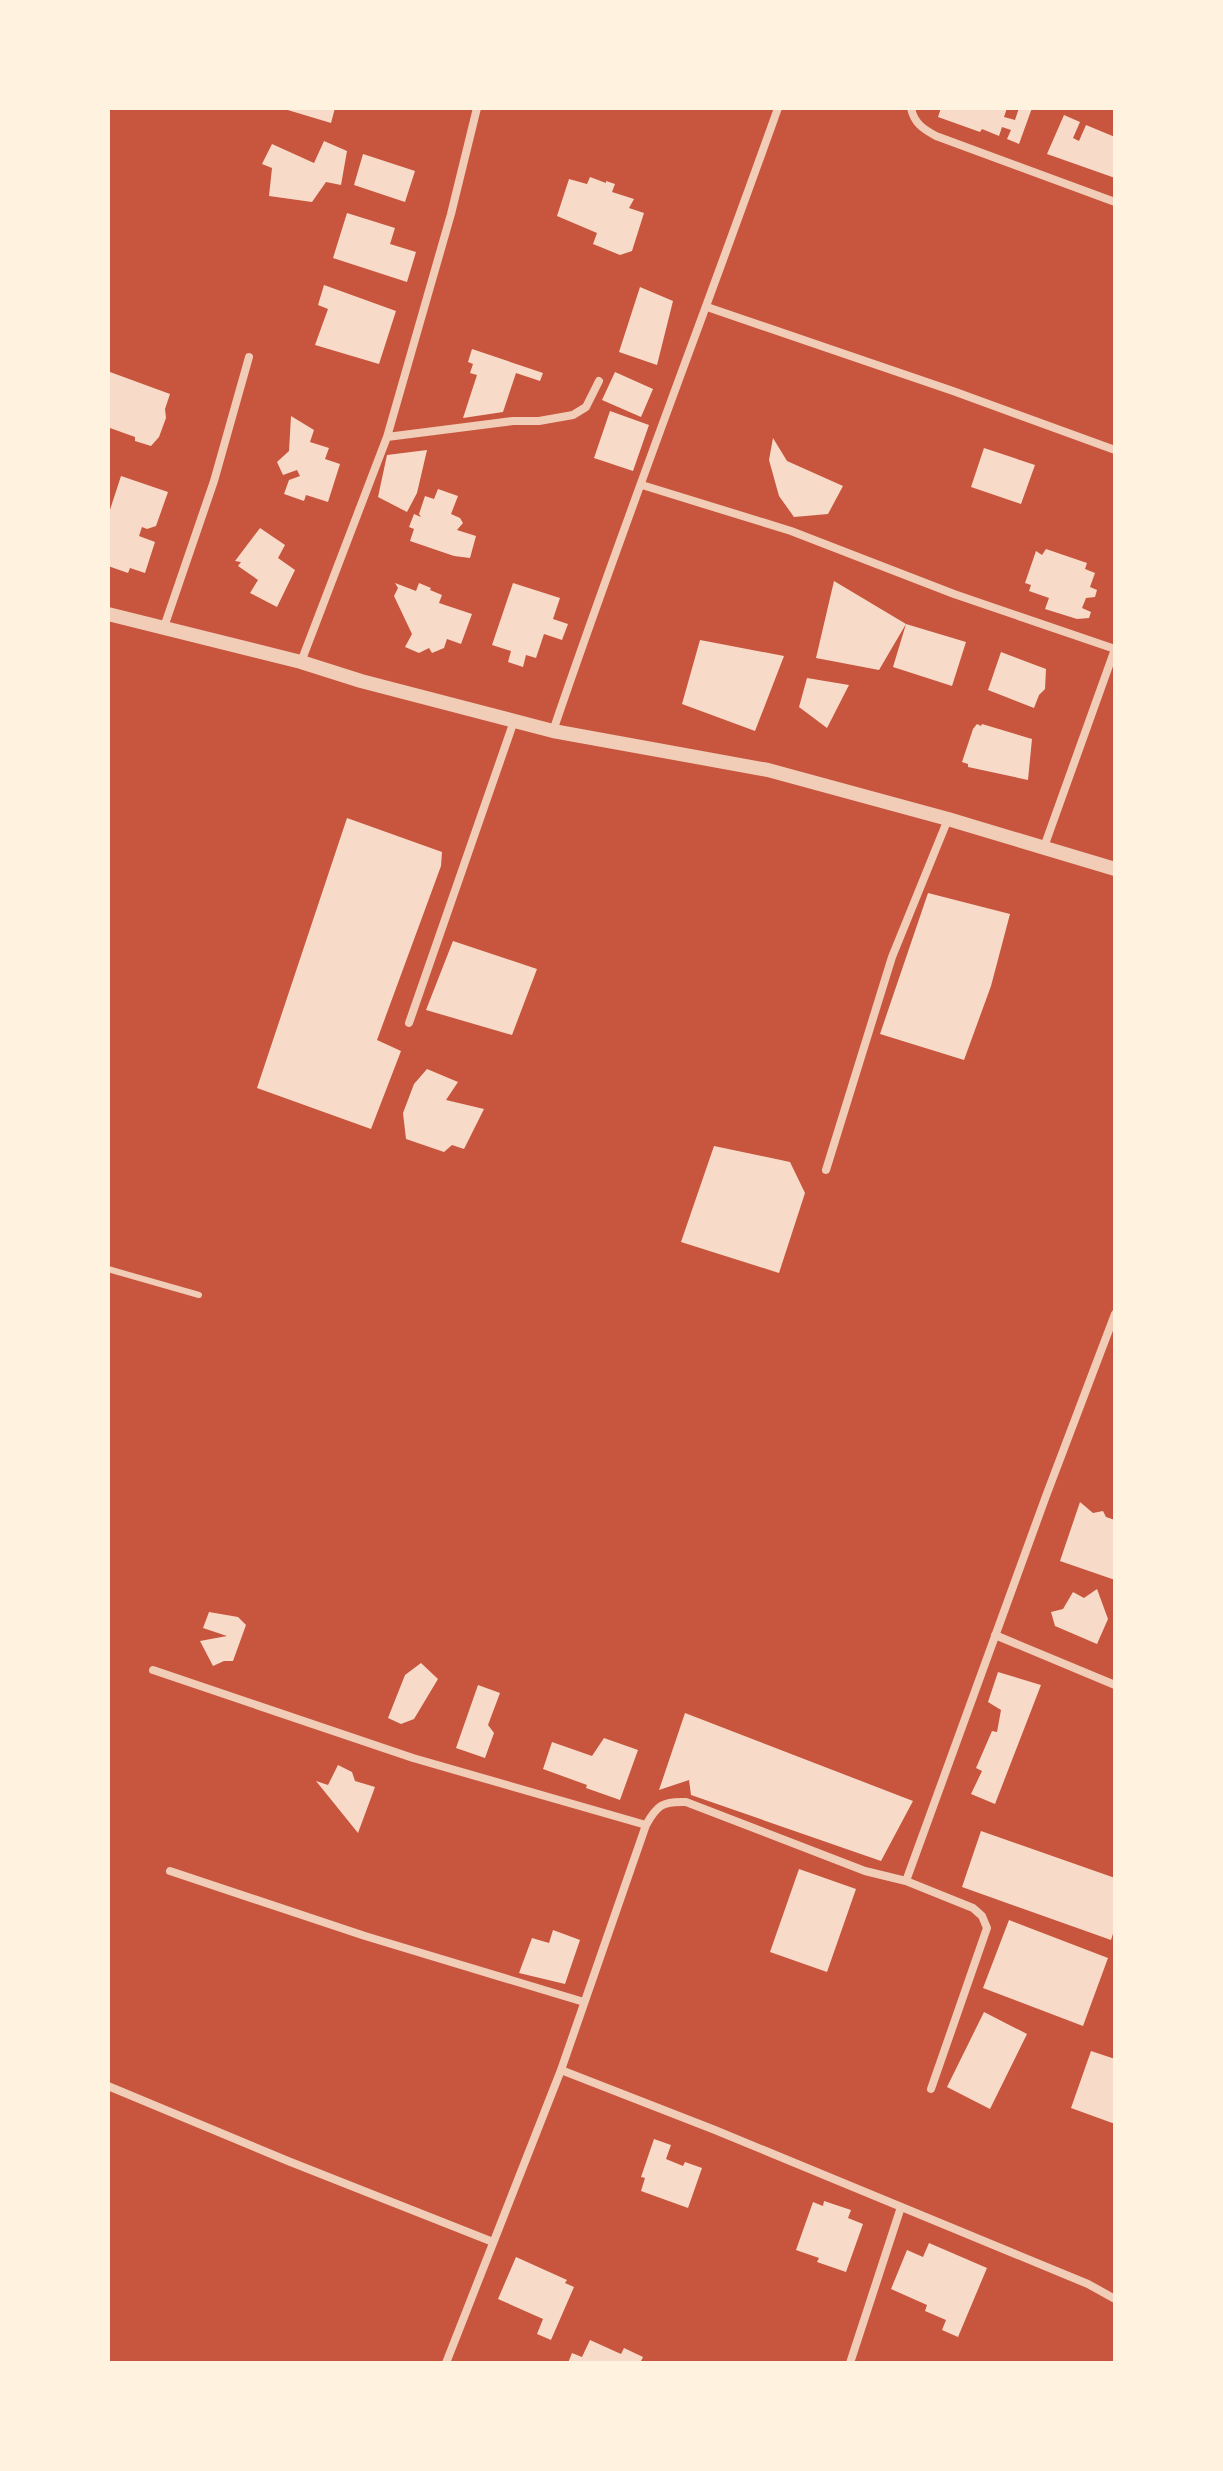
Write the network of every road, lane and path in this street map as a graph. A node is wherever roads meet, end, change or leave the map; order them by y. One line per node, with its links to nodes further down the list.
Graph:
1 (477, 108): 8 (street)
2 (778, 108): 5 (street)
3 (911, 108): 4 (street)
4 (1115, 202)
5 (707, 307): 9 (street); 10 (street)
6 (249, 357): 12 (street)
7 (599, 381): 8 (street)
8 (387, 437): 13 (street)
9 (1115, 450)
10 (642, 485): 15 (street); 17 (street)
11 (108, 614): 12 (street)
12 (164, 627): 13 (street)
13 (301, 662): 14 (street)
14 (514, 721): 15 (street); 19 (street)
15 (553, 731): 16 (street)
16 (948, 819): 17 (street); 20 (street)
17 (1044, 847): 18 (street)
18 (1115, 869)
19 (409, 1023)
20 (826, 1170)
21 (108, 1269): 22 (lane)
22 (199, 1295)
23 (1115, 1314): 24 (street)
24 (995, 1635): 26 (street); 29 (street)
25 (153, 1670): 27 (street)
26 (1115, 1685)
27 (646, 1825): 29 (street); 30 (street)
28 (170, 1871): 30 (street)
29 (906, 1881): 33 (street)
30 (584, 2002): 31 (street)
31 (561, 2070): 34 (street); 35 (street)
32 (108, 2086): 35 (street)
33 (931, 2089)
34 (901, 2207): 36 (street); 38 (street)
35 (493, 2242): 37 (street)
36 (1115, 2299)
37 (446, 2363)
38 (850, 2363)

